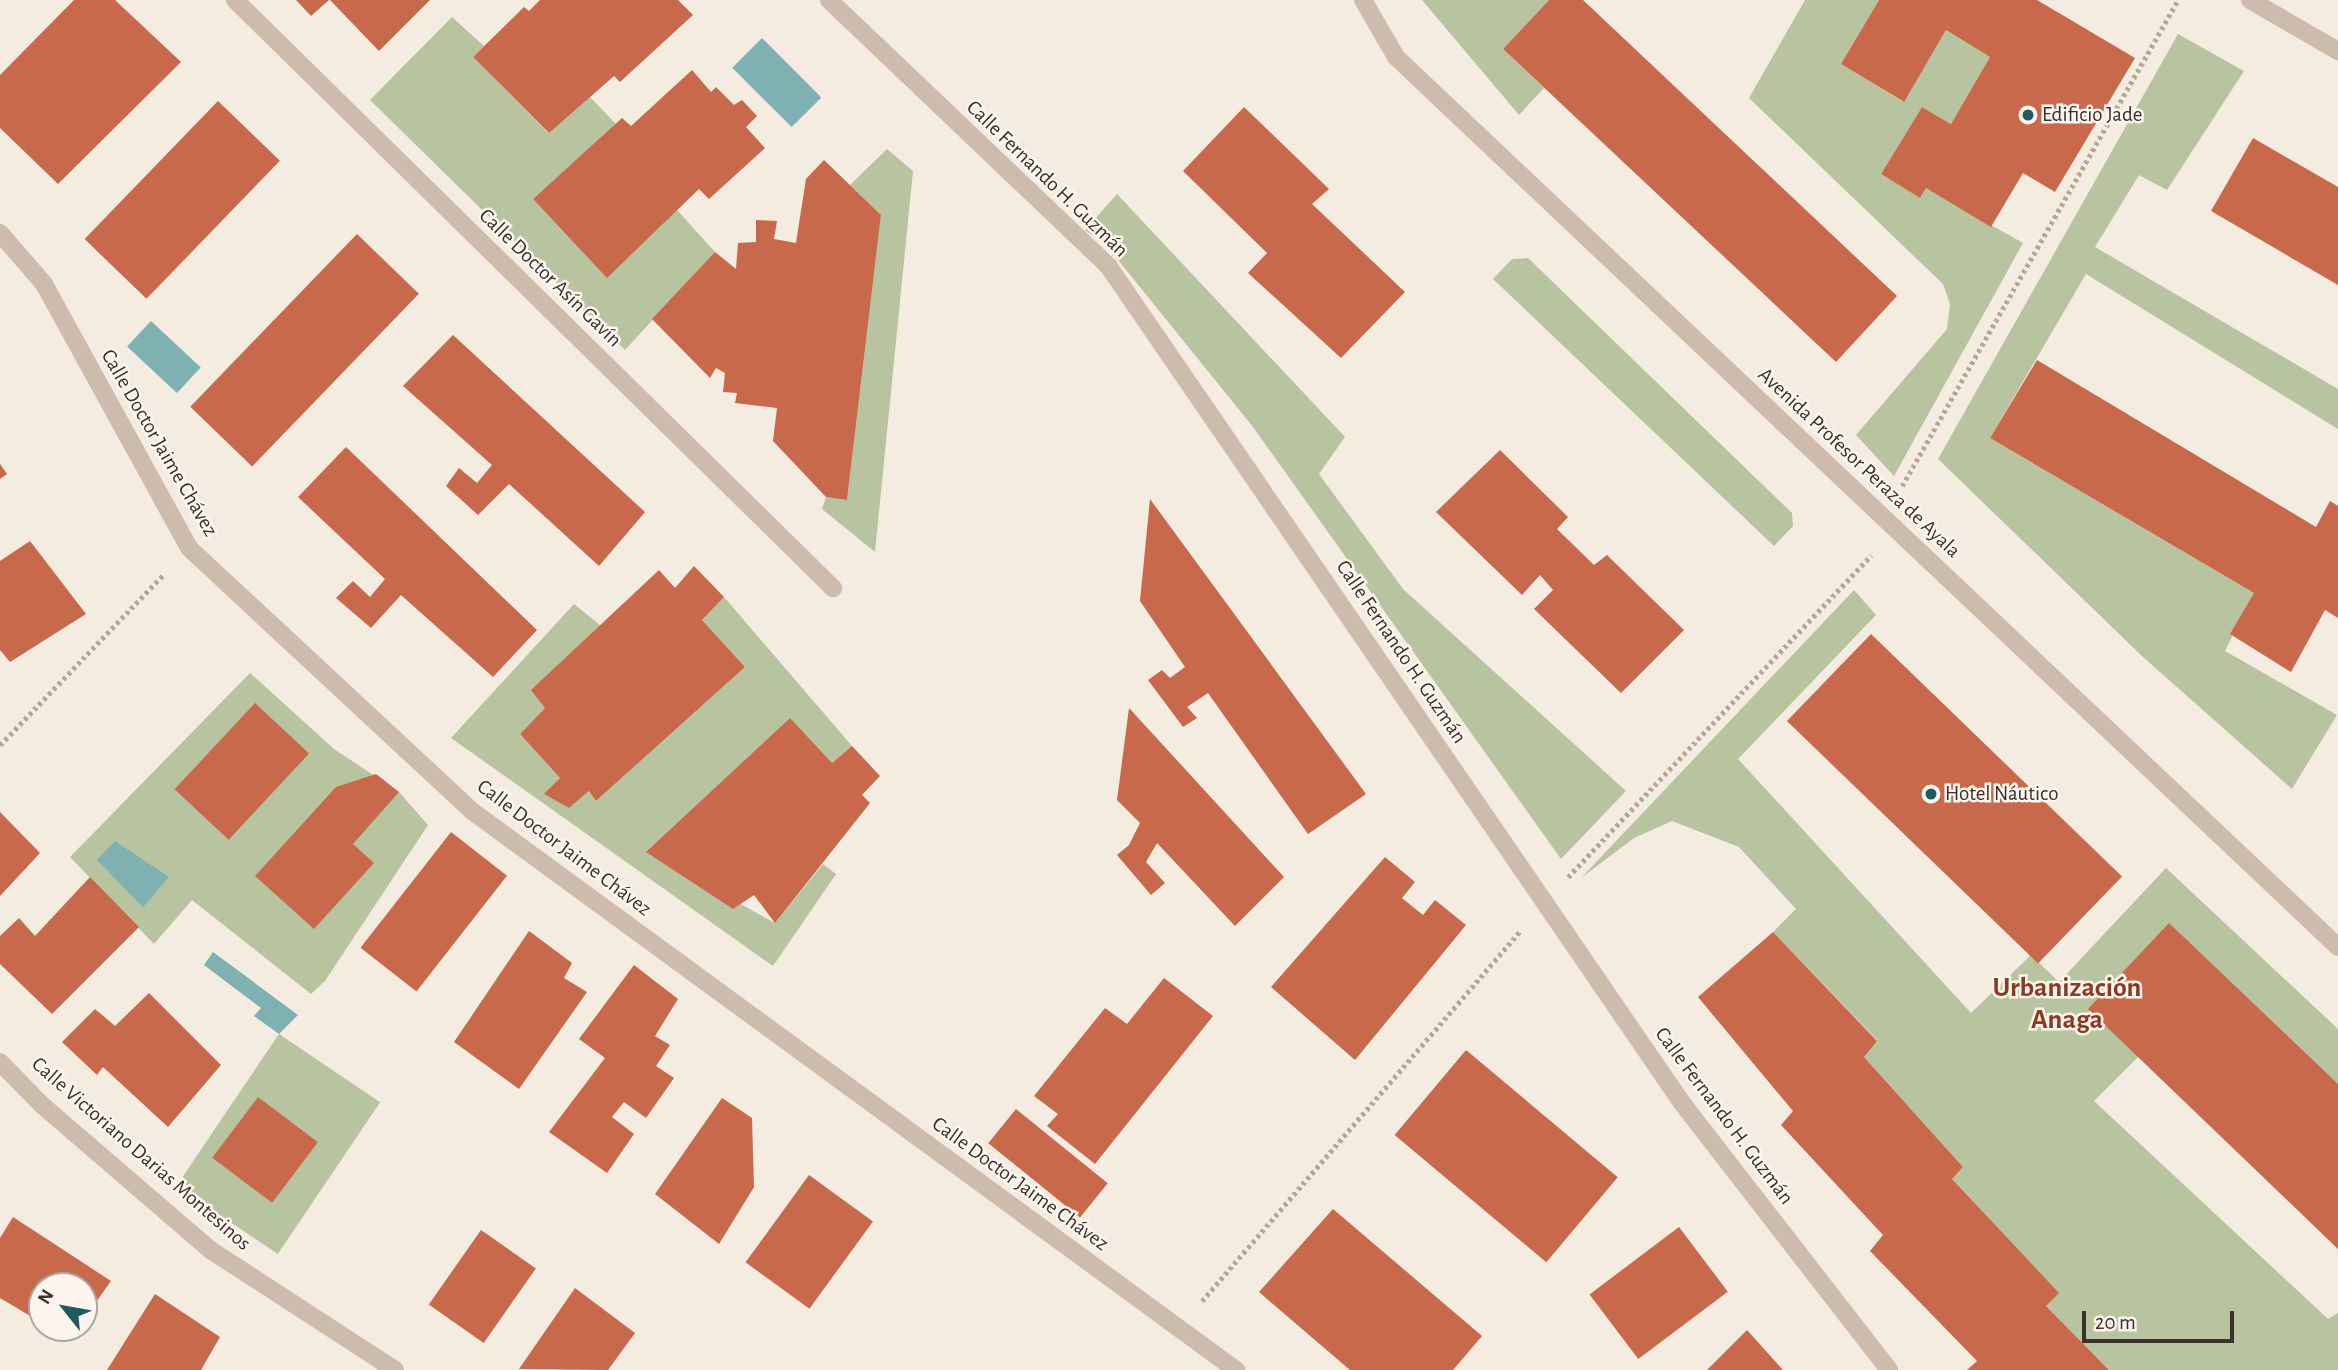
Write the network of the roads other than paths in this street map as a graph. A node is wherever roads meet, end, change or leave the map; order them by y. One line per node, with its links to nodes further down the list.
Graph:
1 (234, 0): 7 (street, Calle Doctor Asín Gavín)
2 (829, 0): 12 (street, Calle Fernando H. Guzmán)
3 (1363, 0): 8 (street, Avenida Profesor Peraza de Ayala)
4 (2250, 0): 5 (street)
5 (2338, 51)
6 (0, 233): 11 (street, Calle Doctor Jaime Chávez)
7 (833, 588)
8 (2338, 947)
9 (0, 1062): 10 (street, Calle Victoriano Darias Montesinos)
10 (395, 1370)
11 (1236, 1370)
12 (1889, 1370)

